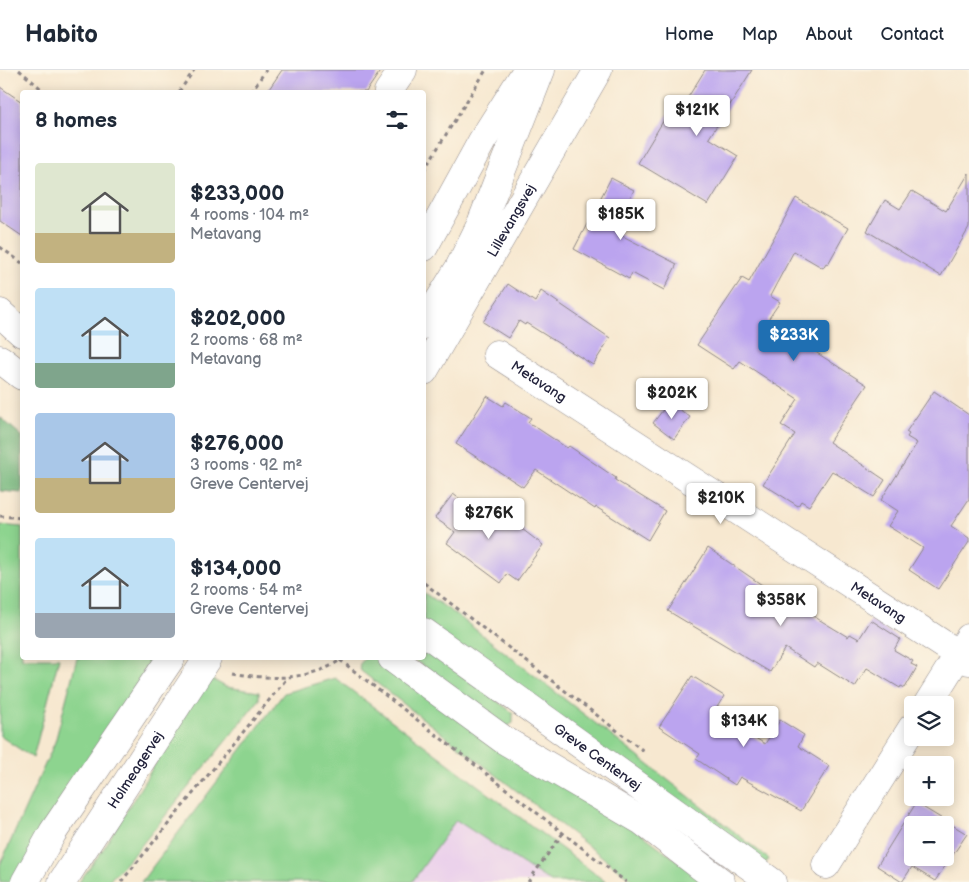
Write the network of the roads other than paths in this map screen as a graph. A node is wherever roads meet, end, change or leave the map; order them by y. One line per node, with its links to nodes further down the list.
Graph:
1 (403, 70): 5 (street)
2 (527, 70): 6 (street)
3 (541, 70): 8 (street, Lillevangsvej)
4 (598, 70): 12 (street, Lillevangsvej)
5 (389, 90)
6 (426, 243)
7 (0, 313): 9 (street)
8 (426, 322)
9 (20, 331)
10 (497, 354): 15 (street, Metavang)
11 (0, 359): 13 (street)
12 (426, 369)
13 (20, 374)
14 (426, 633): 25 (street, Greve Centervej)
15 (966, 651): 19 (street, Metavang)
16 (170, 660): 22 (street)
17 (395, 660): 24 (street, Greve Centervej)
18 (206, 661): 23 (street, Holmeagervej)
19 (934, 696)
20 (904, 741): 21 (street)
21 (826, 865)
22 (25, 882)
23 (62, 882)
24 (721, 882)
25 (772, 882)

